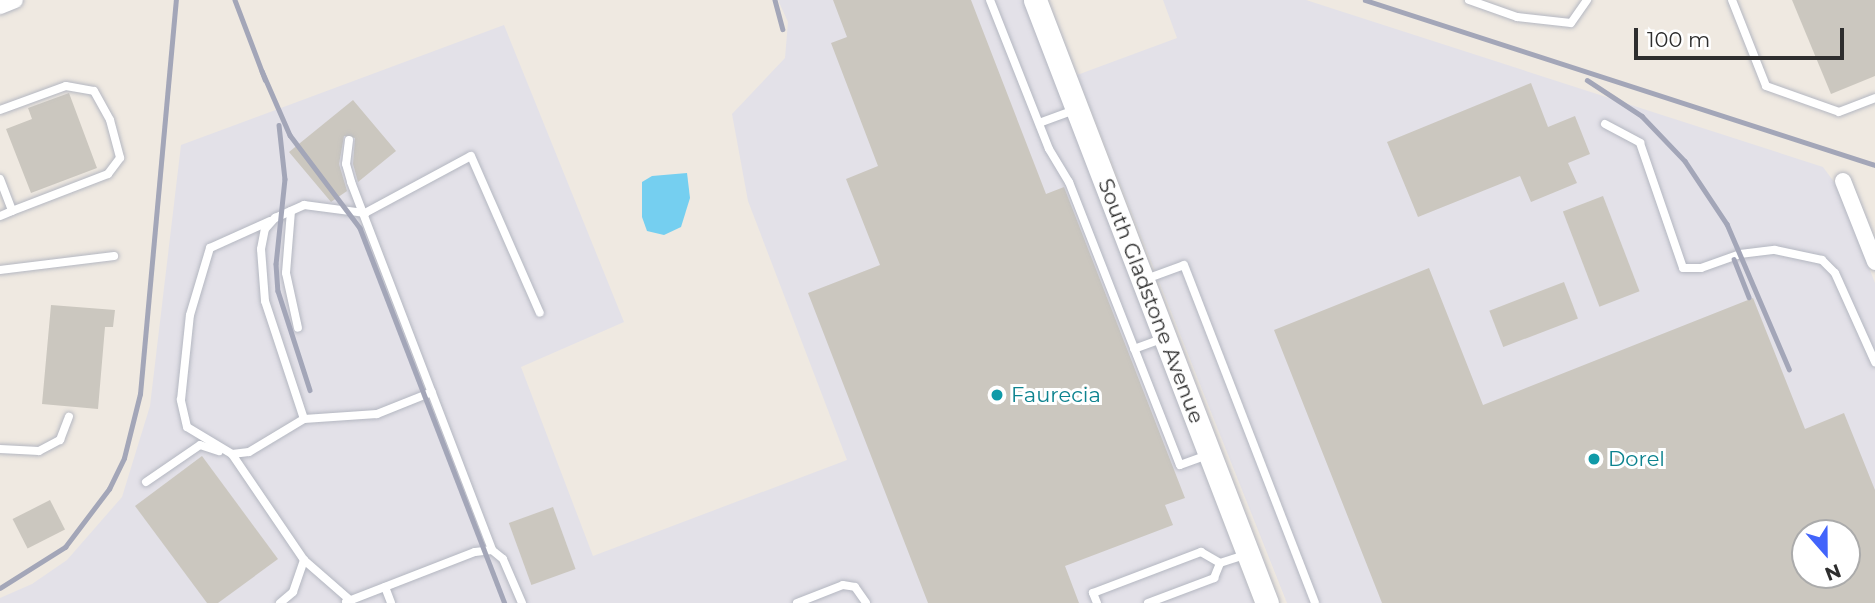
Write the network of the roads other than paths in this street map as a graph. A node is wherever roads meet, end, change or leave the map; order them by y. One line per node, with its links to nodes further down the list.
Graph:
1 (15, 0): 7 (street)
2 (990, 0): 11 (lane)
3 (1035, 0): 9 (street, South Gladstone Avenue)
4 (1469, 0): 5 (lane)
5 (1587, 0)
6 (1732, 0): 8 (lane)
7 (0, 6)
8 (1875, 98)
9 (1077, 108): 11 (lane); 24 (street, South Gladstone Avenue)
10 (0, 110): 16 (lane)
11 (1039, 122): 28 (lane)
12 (1605, 124): 29 (lane)
13 (349, 140): 18 (lane)
14 (0, 179): 16 (lane)
15 (1843, 181): 22 (street)
16 (12, 211): 19 (lane)
17 (291, 211): 18 (lane); 20 (lane); 26 (lane)
18 (365, 213): 25 (lane); 30 (lane)
19 (0, 216)
20 (275, 218): 32 (lane); 34 (lane)
21 (114, 256): 23 (lane)
22 (1875, 262)
23 (0, 270)
24 (1143, 281): 27 (street, South Gladstone Avenue); 51 (lane)
25 (540, 313)
26 (298, 328)
27 (1165, 338): 28 (lane); 35 (street, South Gladstone Avenue)
28 (1134, 349): 35 (lane)
29 (1875, 362)
30 (432, 392): 32 (lane); 37 (lane)
31 (69, 417): 33 (lane)
32 (304, 419): 34 (lane)
33 (0, 449)
34 (232, 454): 36 (lane); 39 (lane)
35 (1210, 454): 38 (street, South Gladstone Avenue)
36 (146, 482)
37 (492, 550): 41 (lane); 45 (lane)
38 (1248, 554): 40 (lane); 50 (street, South Gladstone Avenue)
39 (304, 560): 42 (lane); 43 (lane)
40 (1220, 564): 48 (lane); 49 (lane)
41 (385, 587): 43 (lane); 44 (lane)
42 (285, 602)
43 (348, 602)
44 (391, 603)
45 (523, 603)
46 (797, 603): 47 (lane)
47 (866, 603)
48 (1097, 603)
49 (1148, 603)
50 (1267, 603)
51 (1315, 603)

